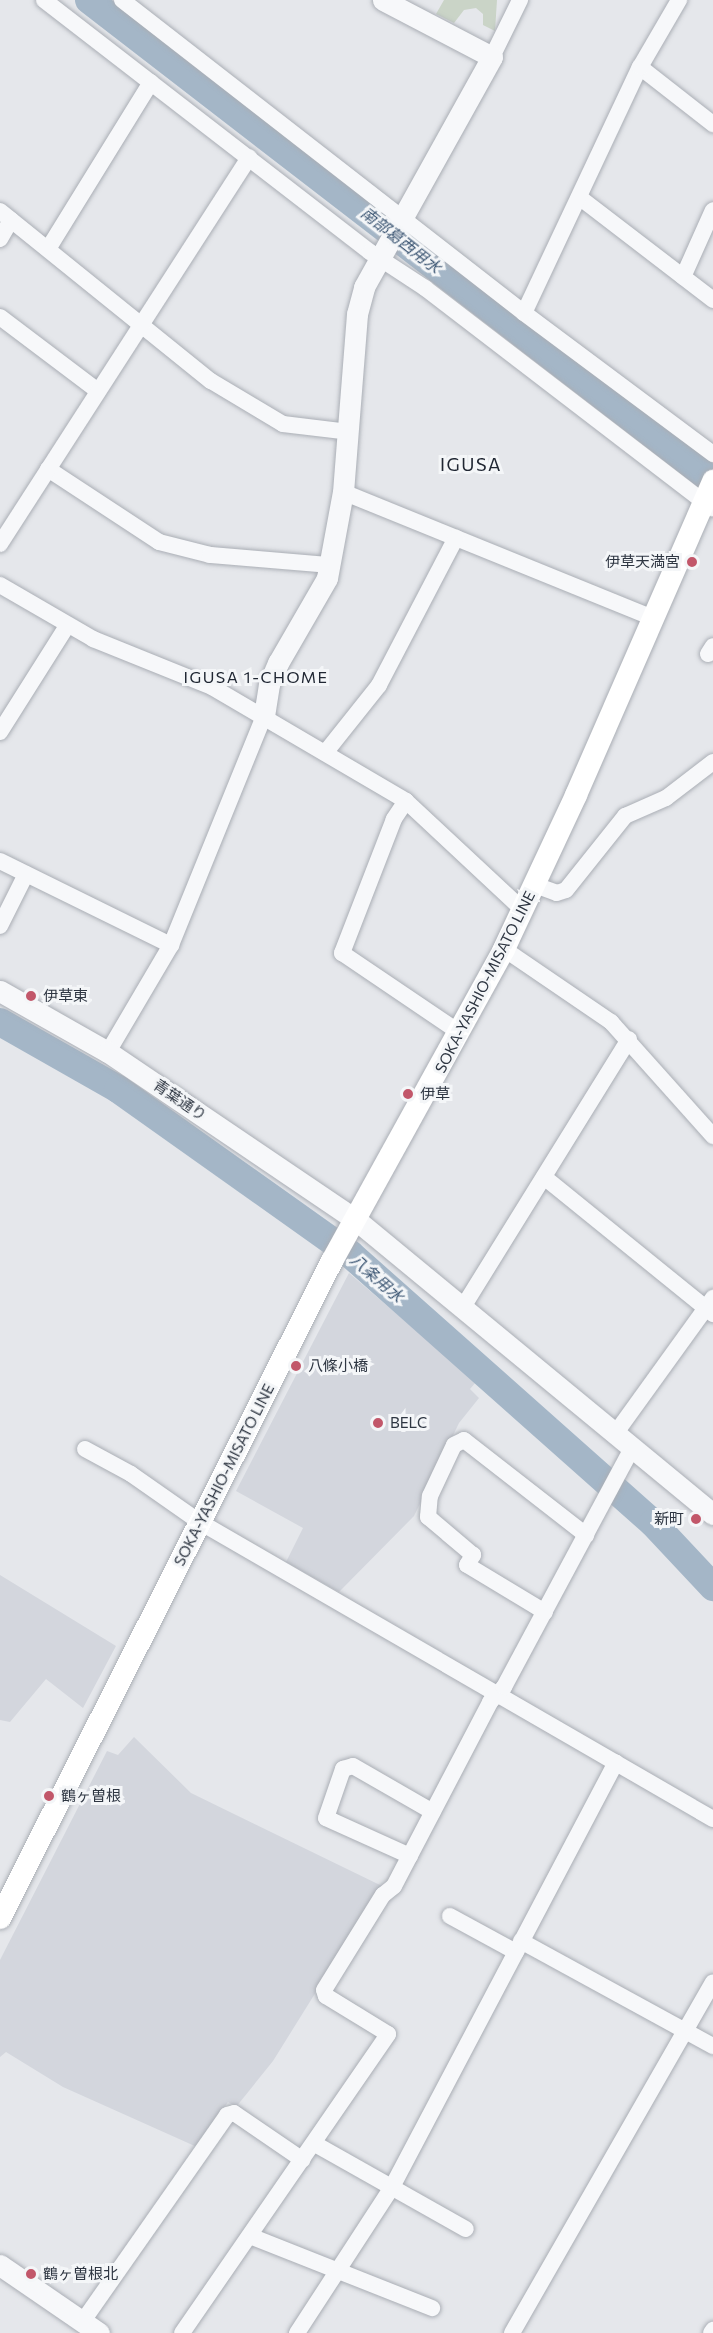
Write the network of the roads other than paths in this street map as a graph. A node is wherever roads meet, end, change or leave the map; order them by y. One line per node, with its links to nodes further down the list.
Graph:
1 (44, 0): 8 (street)
2 (122, 0): 14 (street)
3 (383, 0): 6 (street)
4 (520, 0): 6 (street)
5 (679, 0): 7 (street)
6 (492, 57): 14 (street)
7 (640, 67): 9 (street); 11 (street)
8 (151, 82): 10 (street); 16 (street)
9 (713, 124)
10 (249, 157): 17 (street); 22 (street)
11 (579, 197): 18 (street); 20 (street)
12 (713, 210): 18 (street)
13 (6, 215): 15 (street); 16 (street)
14 (400, 222): 17 (street); 20 (street)
15 (0, 239)
16 (48, 249): 22 (street)
17 (381, 254): 24 (street); 28 (street)
18 (683, 277): 19 (street)
19 (713, 300)
20 (524, 313): 25 (street)
21 (0, 317): 23 (street)
22 (143, 322): 23 (street); 24 (street)
23 (98, 391): 26 (street)
24 (349, 432): 27 (street)
25 (713, 454)
26 (48, 469): 30 (street); 31 (street)
27 (343, 492): 29 (street); 31 (street)
28 (709, 497): 33 (main road, SOKA-YASHIO-MISATO LINE)
29 (456, 538): 33 (street); 37 (street)
30 (0, 544)
31 (329, 565): 35 (street)
32 (0, 585): 34 (street)
33 (653, 618): 42 (main road, SOKA-YASHIO-MISATO LINE)
34 (67, 626): 35 (street); 36 (street)
35 (264, 716): 37 (street); 45 (street)
36 (0, 732)
37 (325, 753): 39 (street)
38 (713, 762): 42 (street)
39 (406, 801): 43 (street); 48 (street)
40 (0, 861): 41 (street)
41 (26, 874): 44 (street); 45 (street)
42 (535, 885): 43 (main road, SOKA-YASHIO-MISATO LINE)
43 (523, 910): 46 (main road, SOKA-YASHIO-MISATO LINE)
44 (0, 926)
45 (171, 945): 50 (street)
46 (504, 949): 48 (main road, SOKA-YASHIO-MISATO LINE); 49 (street)
47 (0, 991): 50 (street, 青葉通り)
48 (460, 1033): 53 (main road, SOKA-YASHIO-MISATO LINE)
49 (629, 1039): 51 (street); 52 (street)
50 (108, 1052): 53 (street, 青葉通り)
51 (713, 1136)
52 (544, 1177): 54 (street); 55 (street)
53 (355, 1219): 54 (street, 青葉通り); 60 (main road, SOKA-YASHIO-MISATO LINE)
54 (463, 1307): 56 (street, 青葉通り)
55 (711, 1307): 56 (street)
56 (615, 1434): 57 (street, 青葉通り)
57 (632, 1448): 59 (street, 青葉通り); 61 (street)
58 (85, 1449): 60 (street)
59 (713, 1514)
60 (198, 1521): 63 (street); 69 (main road, SOKA-YASHIO-MISATO LINE)
61 (586, 1535): 62 (street); 62 (street)
62 (545, 1612): 63 (street)
63 (497, 1694): 64 (street); 65 (street)
64 (616, 1763): 66 (street); 70 (street)
65 (433, 1812): 67 (street); 67 (street)
66 (713, 1819)
67 (410, 1856): 74 (street)
68 (450, 1916): 70 (street)
69 (0, 1918)
70 (518, 1947): 72 (street); 76 (street)
71 (713, 1982): 72 (street)
72 (686, 2030): 73 (street); 85 (street)
73 (713, 2046)
74 (315, 2144): 75 (street); 76 (street)
75 (303, 2160): 78 (street); 82 (street)
76 (392, 2187): 77 (street); 80 (street)
77 (466, 2229)
78 (250, 2236): 80 (street); 83 (street)
79 (0, 2265): 82 (street)
80 (339, 2272): 81 (street); 84 (street)
81 (432, 2308)
82 (91, 2327)
83 (182, 2333)
84 (297, 2333)
85 (512, 2333)

